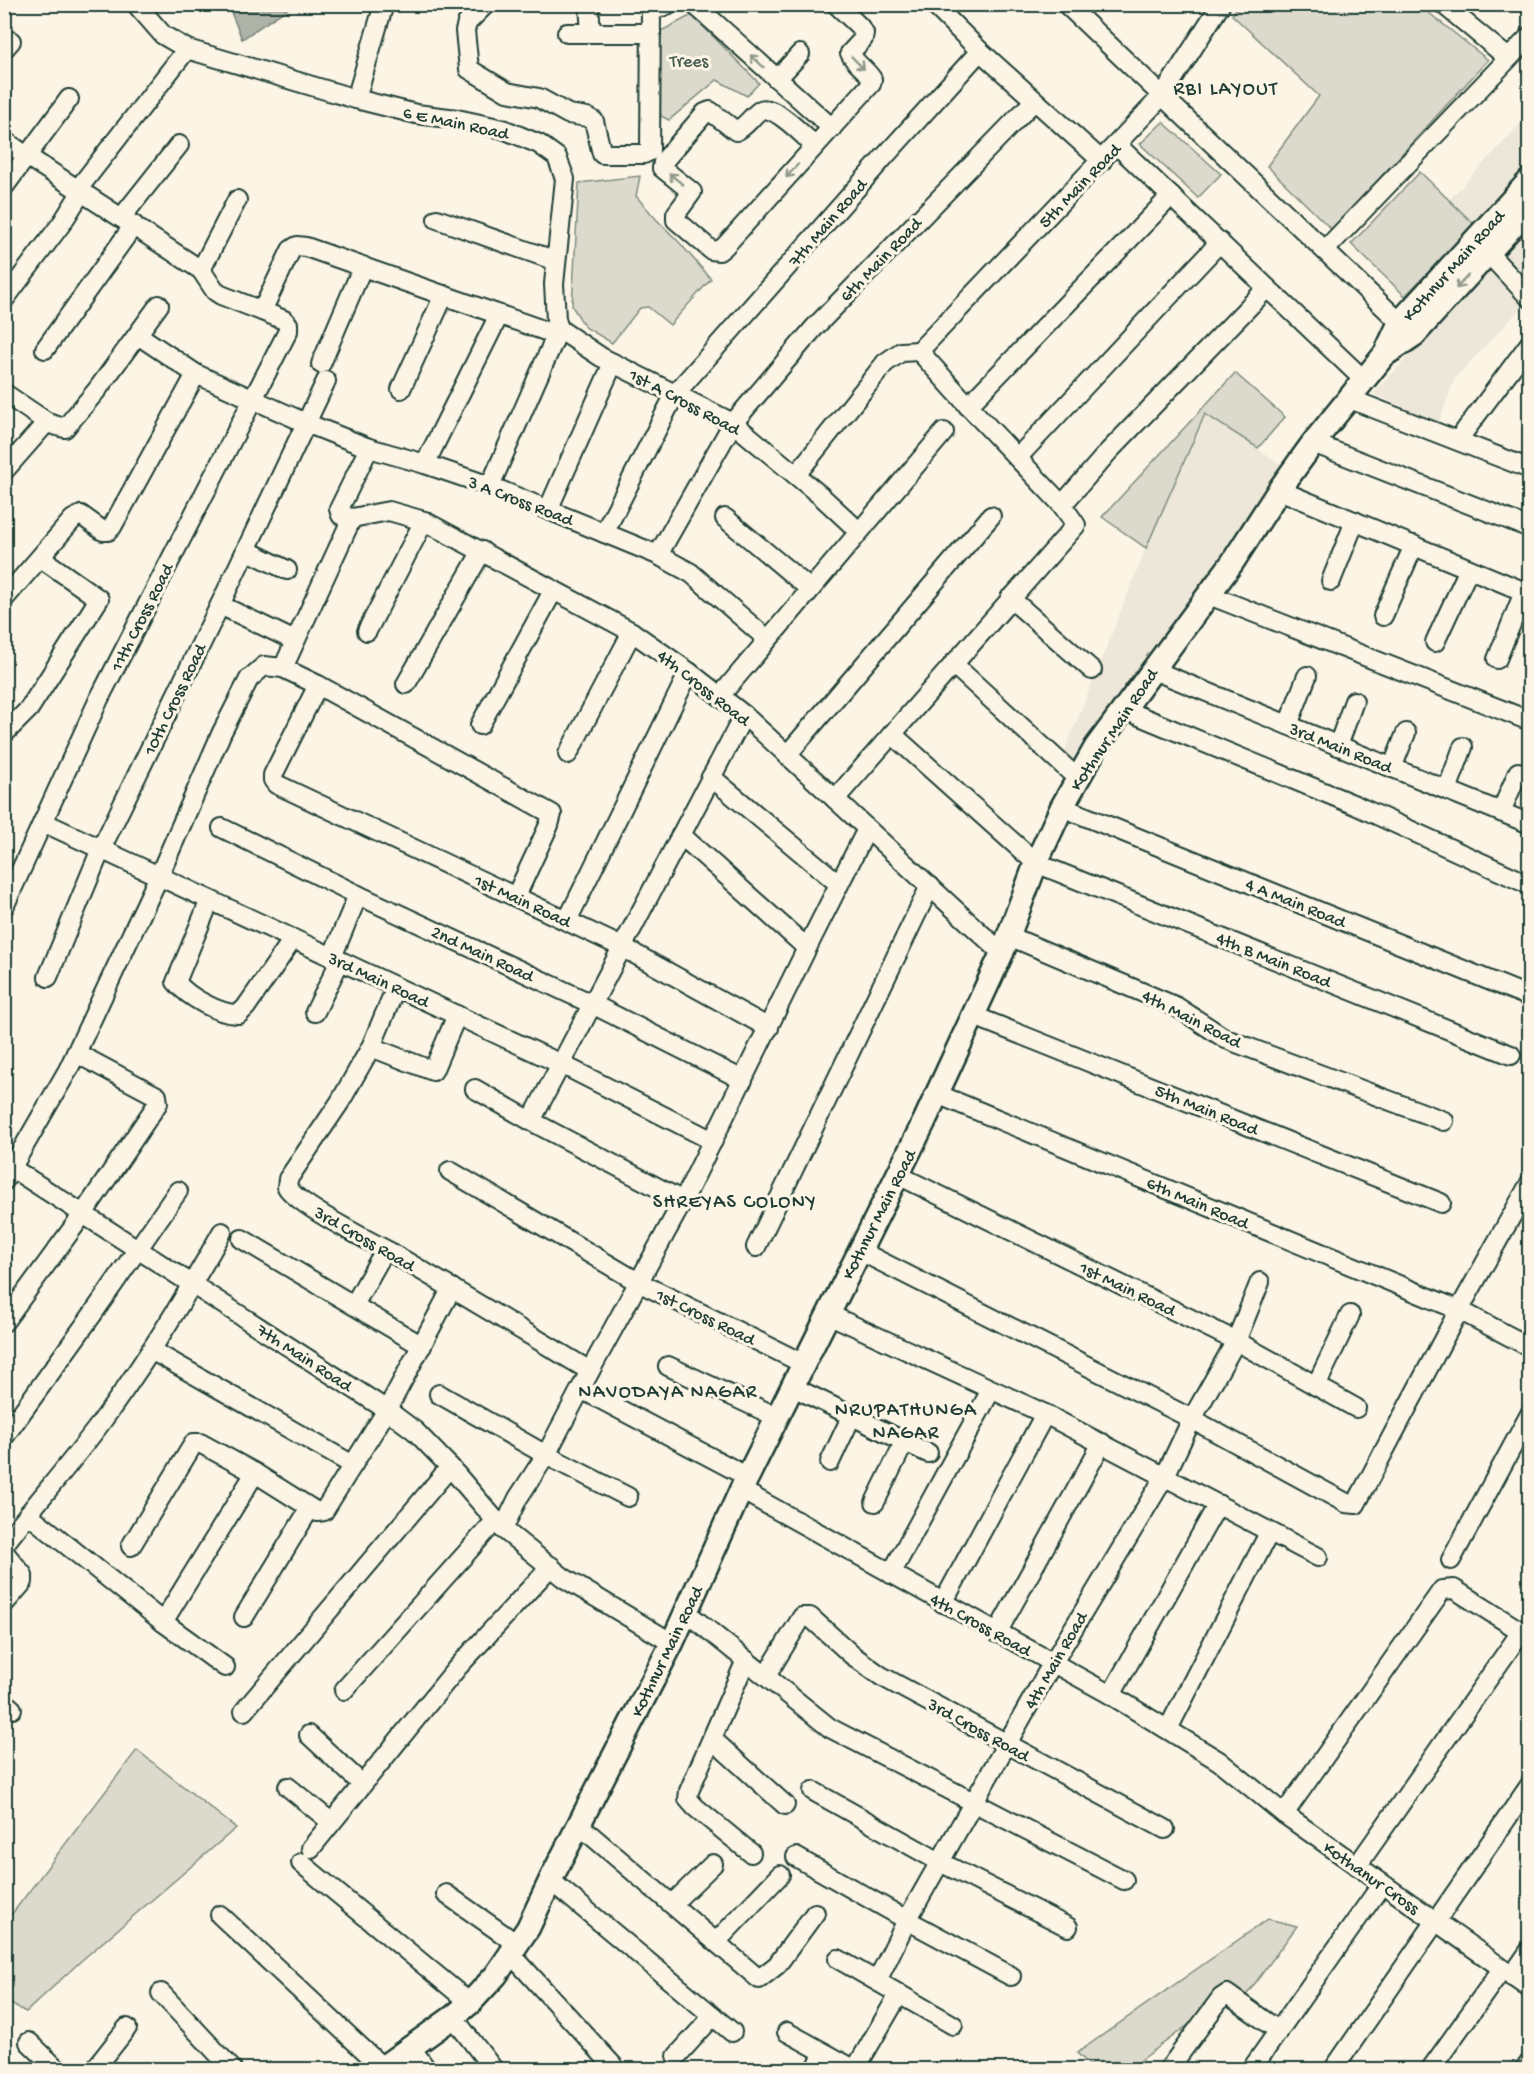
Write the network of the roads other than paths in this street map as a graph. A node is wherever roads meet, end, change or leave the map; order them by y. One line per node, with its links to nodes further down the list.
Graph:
1 (136, 4): 17 (street, 6 E Main Road)
2 (384, 4): 24 (street)
3 (486, 4): 15 (street)
4 (589, 4): 14 (street)
5 (669, 4): 12 (street)
6 (694, 4): 21 (street, one-way to 6)
7 (836, 4): 26 (street, one-way to 26)
8 (933, 4): 18 (street)
9 (1066, 4): 22 (street)
10 (1443, 4): 20 (street)
11 (1217, 6): 22 (street, 5th Main Road)
12 (645, 8): 15 (street)
13 (567, 33): 14 (street)
14 (591, 33): 15 (street)
15 (651, 33)
16 (1530, 36): 20 (street)
17 (187, 49): 24 (street, 6 E Main Road); 35 (street)
18 (980, 51): 25 (street); 65 (street, 7th Main Road)
19 (800, 54): 21 (street)
20 (1508, 58): 42 (street)
21 (777, 79): 26 (street)
22 (1163, 95): 28 (street, 5th Main Road); 42 (street)
23 (69, 99): 31 (street)
24 (356, 99): 44 (street, 6 E Main Road)
25 (1035, 101): 32 (street); 71 (street, 6th Main Road)
26 (832, 128): 30 (street)
27 (4, 140): 31 (street)
28 (1117, 144): 32 (street, 5th Main Road); 36 (street)
29 (179, 145): 40 (street)
30 (815, 146): 30 (street, one-way to 30)
31 (28, 157): 34 (street); 35 (street)
32 (1102, 161): 59 (street, 5th Main Road)
33 (1530, 180): 54 (main road, Kothnur Main Road)
34 (4, 187)
35 (80, 190): 40 (street); 50 (street)
36 (1171, 196): 41 (street); 68 (street)
37 (237, 200): 46 (street)
38 (1530, 207): 43 (main road, Kothnur Main Road)
39 (437, 219): 44 (street)
40 (128, 221): 46 (street); 58 (street)
41 (1220, 242): 47 (street); 76 (street)
42 (1325, 250): 54 (street)
43 (1488, 253): 49 (street); 54 (main road, Kothnur Main Road, one-way to 54)
44 (556, 261): 55 (street, 6 E Main Road)
45 (363, 266): 48 (street, 1st A Cross Road); 52 (street, 1st A Cross Road); 70 (street, 10th Cross Road)
46 (201, 270): 52 (street)
47 (1267, 288): 62 (street); 83 (street)
48 (444, 296): 53 (street, 1st A Cross Road); 63 (street)
49 (1530, 298)
50 (4, 300)
51 (159, 305): 56 (street)
52 (262, 311): 66 (street, 11th Cross Road)
53 (500, 315): 55 (street, 1st A Cross Road); 77 (street)
54 (1407, 329): 62 (main road, Kothnur Main Road)
55 (558, 332): 60 (street, 1st A Cross Road); 81 (street)
56 (138, 335): 61 (street, 3 A Cross Road); 69 (street)
57 (1530, 343): 73 (street)
58 (45, 349)
59 (919, 351): 68 (street); 80 (street)
60 (613, 363): 65 (street, 1st A Cross Road); 84 (street)
61 (196, 374): 66 (street, 3 A Cross Road); 97 (street)
62 (1365, 380): 67 (main road, Kothnur Main Road)
63 (401, 389)
64 (4, 393): 69 (street)
65 (675, 394): 71 (street, 1st A Cross Road); 92 (street, 7th Main Road)
66 (253, 399): 70 (street, 3 A Cross Road); 145 (street, 11th Cross Road)
67 (1350, 399): 73 (street); 74 (main road, Kothnur Main Road)
68 (968, 406): 76 (street)
69 (47, 422): 79 (street)
70 (306, 423): 75 (street, 3 A Cross Road); 94 (street, 10th Cross Road)
71 (733, 423): 80 (street, 1st A Cross Road); 96 (street, 6th Main Road)
72 (944, 432): 91 (street)
73 (1458, 440): 78 (street)
74 (1313, 443): 82 (main road, Kothnur Main Road); 90 (street)
75 (369, 448): 77 (street, 3 A Cross Road); 86 (street)
76 (1018, 457): 83 (street)
77 (425, 464): 81 (street, 3 A Cross Road)
78 (1530, 469)
79 (4, 471)
80 (796, 475): 91 (street, 1st A Cross Road)
81 (490, 486): 84 (street, 3 A Cross Road)
82 (1279, 490): 88 (street); 104 (main road, Kothnur Main Road)
83 (1062, 505): 105 (street)
84 (548, 510): 92 (street, 3 A Cross Road)
85 (991, 516): 136 (street)
86 (352, 518): 89 (street, 4th Cross Road); 112 (street)
87 (725, 518): 101 (street)
88 (1355, 520): 93 (street); 100 (street)
89 (423, 521): 95 (street, 4th Cross Road); 109 (street)
90 (1530, 528)
91 (858, 532): 101 (street)
92 (603, 533): 96 (street, 3 A Cross Road)
93 (1414, 545): 98 (street); 108 (street)
94 (246, 550): 99 (street); 107 (street, 10th Cross Road)
95 (482, 551): 102 (street, 4th Cross Road); 121 (street)
96 (658, 555): 111 (street, 3 A Cross Road)
97 (41, 558): 106 (street); 131 (street)
98 (1469, 569): 103 (street); 113 (street)
99 (287, 570)
100 (1330, 581)
101 (810, 589): 111 (street)
102 (553, 591): 110 (street, 4th Cross Road); 129 (street)
103 (1527, 593): 114 (street)
104 (1209, 595): 118 (main road, Kothnur Main Road); 127 (street)
105 (1010, 598): 115 (street); 117 (street)
106 (4, 599)
107 (220, 605): 112 (street); 150 (street, 10th Cross Road)
108 (1383, 616)
109 (368, 631)
110 (632, 632): 119 (street, 4th Cross Road); 135 (street)
111 (767, 639): 123 (street)
112 (295, 641): 116 (street)
113 (1435, 642)
114 (1497, 659)
115 (953, 664): 132 (street); 140 (street)
116 (283, 668): 122 (street); 152 (street)
117 (1092, 670)
118 (1153, 670): 125 (main road, Kothnur Main Road); 128 (street, 3rd Main Road)
119 (689, 672): 123 (street, 4th Cross Road); 161 (street)
120 (1307, 676): 128 (street)
121 (406, 684)
122 (318, 685): 158 (street); 158 (street, 1st Main Road)
123 (721, 695): 126 (street, 4th Cross Road)
124 (1354, 701): 133 (street)
125 (1125, 710): 140 (main road, Kothnur Main Road); 155 (street)
126 (744, 715): 136 (street, 4th Cross Road); 139 (street)
127 (1530, 721)
128 (1288, 725): 133 (street, 3rd Main Road)
129 (480, 726)
130 (1406, 732): 137 (street)
131 (4, 734)
132 (892, 734): 142 (street); 151 (street)
133 (1338, 746): 137 (street, 3rd Main Road)
134 (1463, 747): 141 (street)
135 (568, 754)
136 (787, 754): 142 (street, 4th Cross Road)
137 (1392, 768): 141 (street, 3rd Main Road)
138 (1518, 772): 144 (street)
139 (711, 777): 149 (street); 154 (street)
140 (1077, 778): 143 (main road, Kothnur Main Road)
141 (1447, 790): 144 (street, 3rd Main Road)
142 (835, 799): 148 (street, 4th Cross Road)
143 (1062, 807): 151 (main road, Kothnur Main Road); 169 (street, 4 A Main Road)
144 (1501, 812): 146 (street, 3rd Main Road)
145 (43, 822): 150 (street, 3rd Main Road); 153 (street, 11th Cross Road)
146 (1530, 824)
147 (222, 828): 157 (street, 2nd Main Road)
148 (867, 829): 154 (street); 156 (street, 4th Cross Road)
149 (681, 835): 164 (street); 165 (street)
150 (101, 849): 152 (street, 3rd Main Road); 167 (street, 10th Cross Road)
151 (1036, 863): 163 (main road, Kothnur Main Road); 177 (street, 4th B Main Road)
152 (159, 876): 159 (street, 3rd Main Road); 176 (street)
153 (9, 883): 160 (street, 11th Cross Road)
154 (839, 884): 165 (street)
155 (1530, 885)
156 (930, 886): 163 (street, 4th Cross Road); 195 (street)
157 (358, 895): 166 (street); 170 (street, 2nd Main Road)
158 (516, 896): 161 (street, 1st Main Road)
159 (210, 900): 162 (street, 3rd Main Road); 162 (street)
160 (4, 907)
161 (567, 921): 164 (street, 1st Main Road)
162 (293, 939): 166 (street, 3rd Main Road)
163 (1006, 945): 173 (main road, Kothnur Main Road); 183 (street, 4th Main Road)
164 (622, 947): 170 (street); 174 (street, 1st Main Road)
165 (807, 948): 174 (street)
166 (336, 959): 168 (street, 3rd Main Road); 171 (street)
167 (48, 977)
168 (396, 987): 172 (street, 3rd Main Road); 175 (street)
169 (1530, 998)
170 (592, 1004): 178 (street); 179 (street, 2nd Main Road)
171 (315, 1012)
172 (457, 1015): 175 (street); 178 (street, 3rd Main Road)
173 (974, 1016): 181 (main road, Kothnur Main Road); 191 (street, 5th Main Road)
174 (769, 1028): 179 (street, 1st Cross Road)
175 (371, 1045): 197 (street, 3rd Cross Road)
176 (76, 1053): 185 (street); 192 (street)
177 (1511, 1055)
178 (561, 1064): 182 (street); 184 (street, 3rd Main Road)
179 (743, 1080): 184 (street, 1st Cross Road)
180 (475, 1089): 182 (street)
181 (937, 1094): 187 (main road, Kothnur Main Road); 204 (street, 6th Main Road)
182 (531, 1121): 190 (street)
183 (1444, 1121)
184 (713, 1141): 190 (street, 1st Cross Road)
185 (7, 1171): 192 (street, 7th Main Road)
186 (450, 1171): 199 (street)
187 (898, 1175): 198 (main road, Kothnur Main Road); 208 (street, 1st Main Road)
188 (1530, 1183): 204 (street)
189 (177, 1191): 196 (street)
190 (683, 1201): 199 (street, 1st Cross Road)
191 (1441, 1203)
192 (83, 1214): 196 (street, 7th Main Road); 207 (street)
193 (222, 1232): 201 (street)
194 (242, 1239): 203 (street)
195 (756, 1247)
196 (138, 1249): 201 (street, 7th Main Road); 227 (street)
197 (385, 1250): 202 (street, 3rd Cross Road); 203 (street)
198 (860, 1251): 205 (main road, Kothnur Main Road); 226 (street)
199 (638, 1282): 212 (street, 1st Cross Road); 214 (street)
200 (1260, 1282): 208 (street, 4th Main Road)
201 (193, 1285): 211 (street); 221 (street, 7th Main Road)
202 (453, 1288): 209 (street); 214 (street, 3rd Cross Road)
203 (354, 1305): 209 (street)
204 (1459, 1310): 210 (street, 6th Main Road); 226 (street)
205 (828, 1314): 212 (main road, Kothnur Main Road); 218 (street)
206 (1350, 1315): 215 (street)
207 (4, 1322)
208 (1236, 1341): 215 (street, 1st Main Road); 226 (street, 4th Main Road)
209 (422, 1346): 221 (street)
210 (1530, 1347)
211 (152, 1350): 233 (street); 242 (street)
212 (804, 1364): 216 (main road, Kothnur Main Road)
213 (672, 1368): 225 (street)
214 (590, 1371): 217 (street)
215 (1316, 1386): 220 (street, 1st Main Road)
216 (793, 1387): 224 (street); 225 (main road, Kothnur Main Road)
217 (581, 1389): 231 (street); 237 (street)
218 (991, 1390): 222 (street); 251 (street)
219 (439, 1394): 231 (street)
220 (1356, 1408)
221 (387, 1410): 233 (street); 234 (street, 7th Main Road)
222 (1045, 1414): 229 (street); 252 (street)
223 (1530, 1414): 249 (street)
224 (852, 1415): 228 (street); 232 (street)
225 (777, 1417): 237 (main road, Kothnur Main Road)
226 (1192, 1419): 236 (street, 4th Main Road)
227 (4, 1437)
228 (905, 1441): 230 (street); 239 (street)
229 (1102, 1443): 236 (street); 257 (street)
230 (928, 1453)
231 (546, 1455): 238 (street); 243 (street)
232 (830, 1462)
233 (353, 1465): 241 (street)
234 (450, 1467): 243 (street, 7th Main Road); 266 (street)
235 (255, 1473): 241 (street); 245 (street); 256 (street)
236 (1165, 1476): 240 (street); 261 (street, 4th Main Road)
237 (745, 1483): 251 (street, 4th Cross Road); 254 (main road, Kothnur Main Road)
238 (628, 1497)
239 (875, 1502)
240 (1218, 1504): 244 (street); 265 (street)
241 (317, 1510): 255 (street)
242 (28, 1514): 246 (street); 256 (street)
243 (499, 1525): 250 (street); 264 (street)
244 (1269, 1533): 248 (street); 267 (street)
245 (131, 1546)
246 (4, 1547)
247 (4, 1552): 253 (street)
248 (1318, 1557)
249 (1451, 1560)
250 (551, 1566): 259 (street); 272 (street)
251 (891, 1574): 252 (street, 4th Cross Road)
252 (943, 1603): 257 (street, 4th Cross Road)
253 (4, 1604)
254 (686, 1612): 259 (main road, Kothnur Main Road); 260 (street)
255 (244, 1617)
256 (163, 1622): 262 (street)
257 (997, 1633): 261 (street, 4th Cross Road)
258 (1525, 1634): 278 (street); 286 (street)
259 (672, 1643): 280 (main road, Kothnur Main Road)
260 (746, 1660): 263 (street); 269 (street)
261 (1052, 1664): 265 (street, 4th Cross Road); 270 (street, 4th Main Road)
262 (225, 1667)
263 (766, 1676): 270 (street, 3rd Cross Road); 276 (street)
264 (344, 1690)
265 (1112, 1695): 267 (street, 4th Cross Road)
266 (244, 1711)
267 (1168, 1729): 271 (street, 4th Cross Road)
268 (309, 1735): 272 (street)
269 (712, 1739): 277 (street); 282 (street)
270 (1007, 1745): 276 (street, 4th Main Road); 281 (street, 3rd Cross Road)
271 (1219, 1761): 278 (street, Kothanur Cross)
272 (362, 1784): 279 (street)
273 (1530, 1785): 296 (street)
274 (288, 1787): 279 (street)
275 (813, 1791): 284 (street)
276 (974, 1802): 284 (street, 4th Main Road); 289 (street)
277 (785, 1805)
278 (1284, 1814): 286 (street, Kothanur Cross)
279 (332, 1822): 308 (street)
280 (579, 1825): 288 (main road, Kothnur Main Road); 292 (street)
281 (1165, 1829)
282 (751, 1853)
283 (796, 1857): 295 (street)
284 (940, 1862): 295 (street, 4th Main Road); 297 (street)
285 (712, 1864): 292 (street)
286 (1357, 1866): 290 (street, Kothanur Cross)
287 (780, 1875): 298 (street)
288 (550, 1880): 299 (main road, Kothnur Main Road); 309 (street)
289 (1124, 1880)
290 (1382, 1884): 296 (street, Kothanur Cross); 312 (street)
291 (446, 1894): 299 (street)
292 (672, 1904): 298 (street)
293 (815, 1913): 298 (street)
294 (220, 1915): 320 (street)
295 (907, 1920): 303 (street); 304 (street, 4th Main Road)
296 (1436, 1922): 302 (street, Kothanur Cross); 330 (street)
297 (1068, 1927)
298 (716, 1942)
299 (514, 1949): 308 (main road, Kothnur Main Road); 326 (street)
300 (1530, 1950): 302 (street)
301 (838, 1959): 304 (street)
302 (1507, 1972): 305 (street, Kothanur Cross); 331 (street)
303 (1011, 1976)
304 (877, 1981): 307 (street)
305 (1530, 1988)
306 (161, 1993): 323 (street)
307 (899, 1994): 310 (street); 317 (street)
308 (461, 2010): 316 (main road, Kothnur Main Road); 325 (street)
309 (713, 2016): 313 (street); 318 (street)
310 (952, 2025)
311 (127, 2028): 322 (street)
312 (1279, 2031): 328 (street); 329 (street)
313 (732, 2032)
314 (787, 2032): 317 (street)
315 (29, 2042): 321 (street)
316 (410, 2046): 320 (main road, Kothnur Main Road); 324 (street)
317 (824, 2053): 327 (street)
318 (677, 2056)
319 (1530, 2062): 332 (street)
320 (381, 2068)
321 (58, 2070)
322 (94, 2070)
323 (233, 2070)
324 (427, 2070)
325 (494, 2070)
326 (617, 2070)
327 (815, 2070)
328 (1168, 2070)
329 (1251, 2070)
330 (1333, 2070)
331 (1430, 2070)
332 (1524, 2070)

